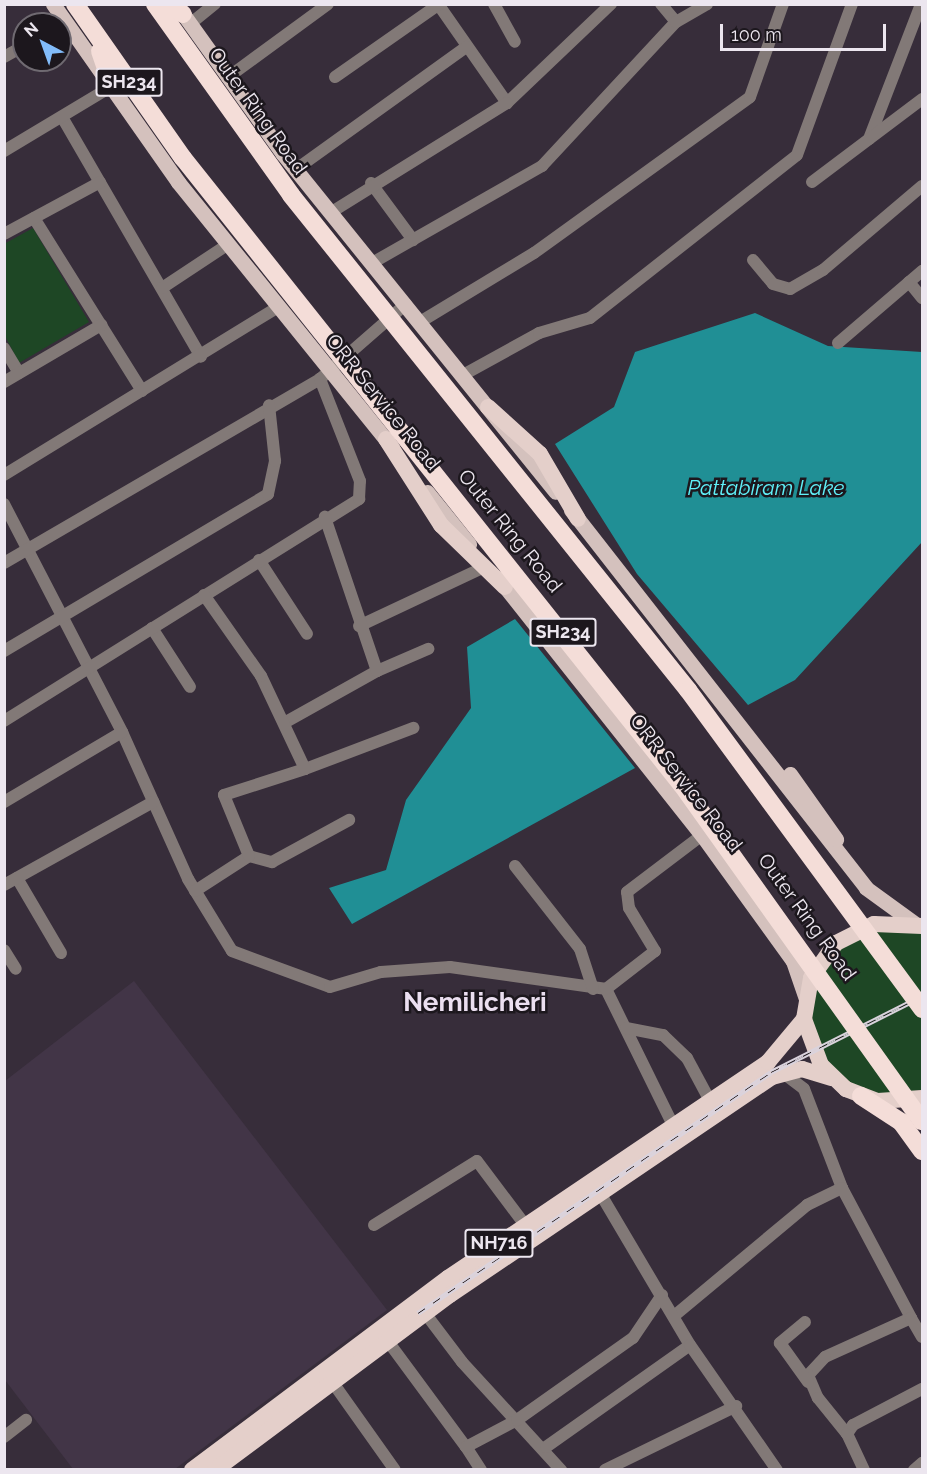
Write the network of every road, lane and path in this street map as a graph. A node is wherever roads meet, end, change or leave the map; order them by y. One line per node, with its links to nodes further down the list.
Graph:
1 (75, 4): 15 (highway, Outer Ring Road / SH234)
2 (155, 4): 98 (highway, Outer Ring Road / SH234, bridge)
3 (214, 4): 13 (street)
4 (328, 4): 20 (street)
5 (494, 4): 17 (street)
6 (611, 4): 23 (street)
7 (661, 4): 14 (street)
8 (707, 4): 14 (street)
9 (783, 4): 45 (street)
10 (852, 4): 52 (street)
11 (921, 4): 25 (street)
12 (438, 5): 18 (street); 19 (street)
13 (180, 12): 20 (main road)
14 (676, 21): 35 (street)
15 (91, 27): 21 (highway); 106 (highway, Outer Ring Road / SH234, bridge)
16 (72, 35): 21 (main road, ORR Service Road)
17 (515, 42)
18 (466, 47): 23 (street); 27 (street)
19 (335, 77)
20 (227, 78): 27 (main road)
21 (112, 86): 24 (street); 36 (main road, ORR Service Road)
22 (922, 99): 25 (street)
23 (507, 103): 30 (street)
24 (62, 117): 26 (street); 28 (street)
25 (869, 139): 29 (street)
26 (4, 151)
27 (295, 170): 32 (main road)
28 (100, 182): 33 (street); 41 (street)
29 (812, 182)
30 (371, 183): 32 (street); 35 (street)
31 (922, 186): 37 (street)
32 (330, 213): 38 (main road)
33 (34, 218): 34 (street); 46 (street)
34 (4, 234)
35 (413, 240): 38 (street)
36 (227, 245): 41 (street); 44 (main road, ORR Service Road)
37 (753, 260)
38 (372, 263): 43 (main road)
39 (922, 271): 40 (street)
40 (909, 282): 42 (street); 47 (street)
41 (162, 288): 49 (street)
42 (922, 298)
43 (406, 304): 45 (main road); 51 (street)
44 (278, 307): 49 (street); 51 (main road, ORR Service Road)
45 (420, 322): 52 (main road)
46 (100, 325): 50 (street); 54 (street)
47 (838, 343)
48 (4, 348): 50 (street)
49 (201, 357): 54 (street)
50 (19, 373): 53 (street)
51 (326, 375): 55 (street); 57 (main road, ORR Service Road); 60 (street)
52 (463, 375): 56 (main road)
53 (4, 382)
54 (142, 391): 58 (street)
55 (269, 405): 62 (street); 68 (street)
56 (488, 407): 61 (highway)
57 (386, 439): 65 (highway); 66 (main road, ORR Service Road)
58 (4, 476)
59 (4, 504): 62 (street)
60 (325, 517): 63 (street); 69 (street)
61 (578, 519): 91 (main road)
62 (28, 549): 64 (street); 68 (street)
63 (259, 560): 67 (street); 71 (street)
64 (4, 563)
65 (482, 568): 66 (highway); 69 (street)
66 (505, 587): 85 (main road, ORR Service Road)
67 (204, 595): 70 (street); 78 (street)
68 (64, 616): 73 (street); 74 (street)
69 (359, 626): 75 (street)
70 (152, 628): 74 (street); 76 (street)
71 (307, 634)
72 (428, 649): 75 (street)
73 (4, 651)
74 (90, 667): 77 (street); 80 (street)
75 (377, 671): 78 (street)
76 (190, 687)
77 (4, 722)
78 (284, 723): 81 (street)
79 (413, 728): 81 (street)
80 (122, 732): 82 (street); 83 (street)
81 (305, 769): 86 (street)
82 (4, 802)
83 (153, 802): 88 (street); 90 (street)
84 (349, 820): 86 (street)
85 (702, 836): 96 (street); 97 (main road, ORR Service Road)
86 (249, 856): 90 (street)
87 (515, 866): 95 (street)
88 (17, 878): 89 (street); 93 (street)
89 (4, 885)
90 (195, 891): 95 (street)
91 (920, 926): 97 (highway)
92 (4, 950): 94 (street)
93 (61, 953)
94 (16, 969)
95 (593, 989): 96 (street)
96 (606, 989): 100 (street)
97 (806, 999): 99 (highway)
98 (922, 1009)
99 (804, 1019): 102 (highway); 105 (highway, NH716)
100 (626, 1028): 105 (street); 107 (street)
101 (780, 1072): 102 (highway); 109 (highway, NH716); 110 (street)
102 (832, 1078): 103 (highway)
103 (861, 1096): 104 (highway); 108 (highway)
104 (922, 1098)
105 (709, 1099): 107 (highway, NH716)
106 (922, 1121)
107 (672, 1123): 109 (highway, NH716)
108 (922, 1151)
109 (595, 1186): 112 (highway, NH716); 113 (street); 114 (highway, NH716)
110 (842, 1188): 115 (street); 116 (street)
111 (374, 1225): 112 (street)
112 (525, 1226): 132 (highway, NH716)
113 (662, 1295): 115 (street); 126 (street)
114 (425, 1313): 119 (highway, NH716); 126 (street)
115 (674, 1316): 120 (street)
116 (911, 1318): 118 (street); 122 (street)
117 (805, 1322): 122 (street)
118 (922, 1337)
119 (387, 1340): 121 (highway, NH716); 129 (street)
120 (690, 1345): 124 (street); 130 (street)
121 (331, 1380): 133 (highway, NH716); 134 (street)
122 (808, 1382): 127 (street)
123 (922, 1389): 127 (street)
124 (736, 1406): 137 (street); 138 (street)
125 (26, 1420): 128 (street)
126 (517, 1420): 129 (street); 130 (street)
127 (847, 1434): 139 (street)
128 (4, 1437)
129 (466, 1447): 135 (street)
130 (546, 1447): 136 (street)
131 (922, 1463): 140 (street)
132 (192, 1470)
133 (215, 1470)
134 (395, 1470)
135 (481, 1470)
136 (561, 1470)
137 (605, 1470)
138 (777, 1470)
139 (864, 1470)
140 (914, 1470)

